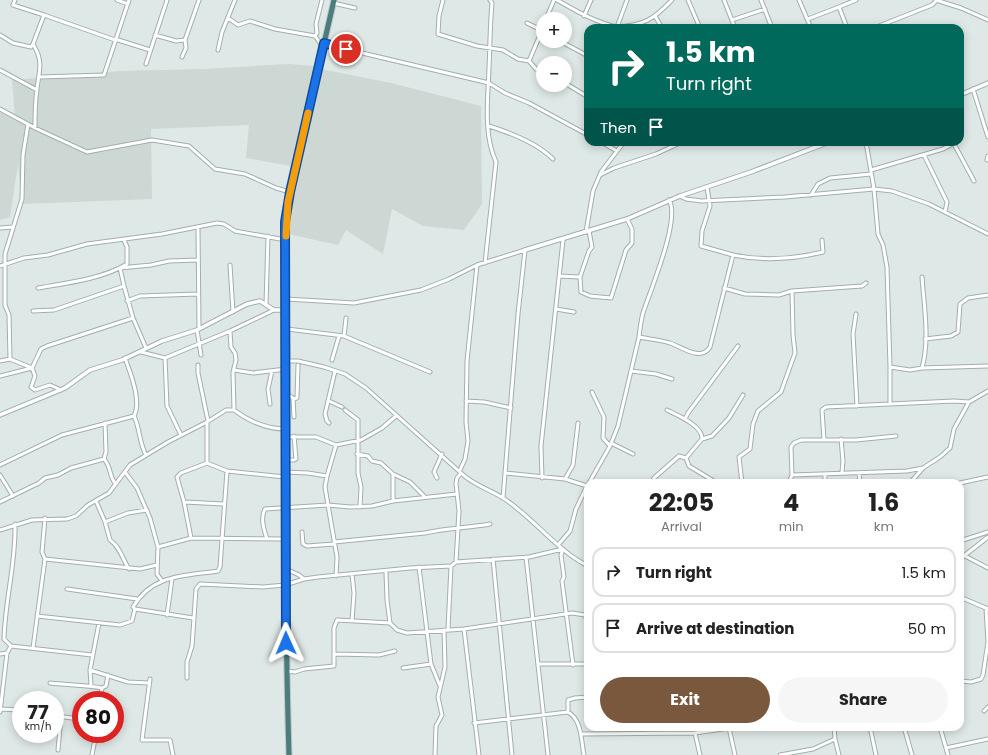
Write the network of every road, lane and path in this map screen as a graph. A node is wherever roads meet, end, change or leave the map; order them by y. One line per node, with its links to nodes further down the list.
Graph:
1 (15, 0): 25 (street)
2 (117, 0): 19 (street)
3 (167, 0): 45 (street)
4 (199, 0): 48 (street)
5 (235, 0): 28 (street)
6 (322, 0): 46 (street)
7 (443, 0): 53 (street)
8 (490, 0): 53 (street)
9 (555, 0): 24 (street); 26 (street)
10 (591, 0): 26 (street)
11 (627, 0): 34 (street)
12 (672, 0): 27 (street)
13 (688, 0): 37 (street)
14 (724, 0): 30 (street)
15 (761, 0): 23 (street)
16 (800, 0): 29 (street)
17 (856, 0): 21 (street)
18 (937, 0): 31 (street); 42 (street)
19 (129, 2): 47 (street)
20 (333, 2): 22 (street); 49 (highway)
21 (839, 7): 29 (street); 41 (street)
22 (355, 8)
23 (765, 9): 30 (street); 39 (street)
24 (549, 12)
25 (44, 15): 47 (street); 50 (street)
26 (584, 16): 33 (street)
27 (655, 16): 35 (street); 36 (street)
28 (228, 18): 46 (street); 55 (street)
29 (808, 19): 40 (street)
30 (732, 20): 38 (street)
31 (988, 20)
32 (527, 23): 43 (street)
33 (603, 24)
34 (618, 24)
35 (642, 24)
36 (660, 24)
37 (698, 24)
38 (734, 24)
39 (771, 24)
40 (810, 24)
41 (845, 24)
42 (885, 24)
43 (536, 27)
44 (0, 35): 50 (street)
45 (155, 35): 48 (street); 54 (street)
46 (315, 36): 49 (street)
47 (115, 39): 54 (street); 62 (street)
48 (185, 40): 57 (street)
49 (324, 43): 63 (street); 93 (highway)
50 (33, 44): 62 (street)
51 (536, 46): 58 (street)
52 (572, 47): 56 (street)
53 (489, 48): 58 (street); 63 (street)
54 (150, 50): 59 (street)
55 (218, 50)
56 (584, 54)
57 (182, 57)
58 (529, 61): 60 (street)
59 (146, 64)
60 (536, 69)
61 (0, 70): 67 (street)
62 (39, 77): 67 (street)
63 (489, 83): 72 (street); 74 (street)
64 (988, 83): 66 (street)
65 (572, 87): 69 (street)
66 (973, 89): 68 (street); 75 (street)
67 (36, 90): 73 (street)
68 (964, 92)
69 (584, 95)
70 (0, 109): 71 (street)
71 (28, 124): 73 (street); 100 (street)
72 (489, 126): 86 (street); 113 (street)
73 (35, 128): 93 (street)
74 (584, 133)
75 (988, 137)
76 (608, 146): 83 (street)
77 (621, 146): 83 (street)
78 (673, 146): 89 (street)
79 (814, 146): 91 (street)
80 (867, 146): 88 (street)
81 (948, 146): 84 (street)
82 (955, 146): 90 (street)
83 (617, 151): 89 (street)
84 (924, 154): 88 (street); 98 (street)
85 (988, 156): 87 (street)
86 (553, 159)
87 (987, 160)
88 (871, 172): 92 (street); 94 (street)
89 (600, 175): 103 (street)
90 (974, 181)
91 (707, 187): 95 (street); 97 (street)
92 (874, 189): 94 (street); 98 (street); 164 (street)
93 (290, 192): 107 (highway)
94 (811, 195): 97 (street)
95 (680, 196): 96 (street); 97 (street)
96 (669, 200): 99 (street); 148 (street)
97 (709, 200): 111 (street)
98 (945, 212): 104 (street)
99 (627, 219): 103 (street); 120 (street)
100 (12, 227): 102 (street); 114 (street)
101 (198, 227): 105 (street); 106 (street); 112 (street)
102 (0, 228)
103 (587, 232): 108 (street); 120 (street)
104 (988, 234)
105 (268, 236): 107 (street); 132 (street)
106 (124, 240): 114 (street); 118 (street)
107 (286, 240): 129 (highway)
108 (563, 240): 110 (street); 119 (street)
109 (822, 240): 111 (street)
110 (525, 250): 113 (street); 187 (street)
111 (733, 255): 125 (street)
112 (198, 260): 118 (street); 127 (street)
113 (485, 263): 116 (street)
114 (5, 264): 117 (street); 131 (street)
115 (230, 265): 138 (street)
116 (477, 265): 129 (street); 182 (street)
117 (0, 266)
118 (120, 268): 123 (street); 124 (street)
119 (559, 276): 120 (street); 134 (street)
120 (580, 277)
121 (922, 277): 149 (street)
122 (866, 283): 126 (street)
123 (124, 286): 130 (street); 137 (street)
124 (38, 288)
125 (724, 288): 126 (street); 148 (street)
126 (792, 291): 241 (street)
127 (198, 294): 130 (street); 143 (street)
128 (988, 296): 149 (street)
129 (286, 299): 136 (highway)
130 (127, 301): 141 (street)
131 (5, 305): 133 (street); 157 (street)
132 (266, 305): 135 (street); 138 (street)
133 (0, 307)
134 (556, 309): 139 (street); 236 (street)
135 (274, 310): 136 (street); 145 (street)
136 (286, 310): 144 (highway)
137 (33, 311)
138 (233, 312): 143 (street)
139 (574, 312)
140 (856, 314): 186 (street)
141 (133, 318): 152 (street); 165 (street)
142 (346, 318): 147 (street)
143 (198, 329): 150 (street); 152 (street)
144 (287, 329): 146 (street); 160 (highway)
145 (230, 331): 150 (street); 168 (street)
146 (339, 336): 147 (street); 158 (street)
147 (344, 336): 172 (street)
148 (639, 337): 171 (street)
149 (925, 339): 166 (street)
150 (199, 344): 154 (street); 156 (street)
151 (738, 346): 194 (street)
152 (146, 348): 153 (street)
153 (141, 352): 155 (street); 156 (street)
154 (201, 355)
155 (125, 358): 175 (street); 191 (street)
156 (165, 358): 200 (street)
157 (10, 359): 159 (street); 165 (street)
158 (332, 360)
159 (0, 361)
160 (286, 361): 167 (highway); 170 (street)
161 (198, 365): 195 (street)
162 (298, 366): 180 (street)
163 (988, 366): 166 (street)
164 (890, 367): 166 (street); 184 (street)
165 (32, 368): 173 (street); 175 (street)
166 (922, 368)
167 (286, 369): 169 (street); 178 (highway)
168 (234, 370): 169 (street); 188 (street)
169 (272, 371): 185 (street)
170 (335, 371): 181 (street); 192 (street)
171 (631, 371): 174 (street); 210 (street)
172 (430, 372)
173 (0, 376)
174 (672, 380)
175 (61, 390): 190 (street)
176 (988, 391): 183 (street)
177 (592, 392): 210 (street)
178 (286, 393): 180 (street); 199 (highway)
179 (743, 395): 204 (street)
180 (293, 398): 193 (street)
181 (329, 401): 197 (street); 206 (street)
182 (466, 401): 187 (street); 224 (street)
183 (969, 402): 184 (street); 221 (street)
184 (890, 403): 186 (street)
185 (270, 404)
186 (857, 406): 207 (street)
187 (511, 408): 226 (street)
188 (234, 410): 195 (street); 199 (street)
189 (667, 410): 194 (street)
190 (0, 415)
191 (134, 416): 196 (street); 215 (street)
192 (396, 416): 206 (street); 213 (street)
193 (294, 417)
194 (685, 419): 204 (street)
195 (208, 422): 200 (street); 219 (street)
196 (105, 423): 217 (street); 220 (street)
197 (329, 423)
198 (578, 423): 237 (street)
199 (286, 429): 203 (highway)
200 (181, 435): 215 (street)
201 (294, 436): 203 (street); 209 (street); 218 (street)
202 (896, 436): 205 (street)
203 (286, 437): 218 (highway)
204 (702, 439): 216 (street)
205 (841, 439): 207 (street); 225 (street)
206 (358, 440): 208 (street); 211 (street)
207 (824, 440): 232 (street)
208 (352, 441): 209 (street); 211 (street)
209 (336, 444): 233 (street)
210 (611, 445): 214 (street); 238 (street)
211 (358, 446): 212 (street)
212 (357, 454): 228 (street); 260 (street)
213 (442, 454): 224 (street); 235 (street)
214 (633, 454)
215 (146, 455): 223 (street)
216 (686, 458): 239 (street); 240 (street)
217 (104, 459): 247 (street); 251 (street)
218 (285, 460): 231 (highway)
219 (207, 463): 222 (street); 257 (street)
220 (0, 465)
221 (923, 468): 227 (street); 245 (street)
222 (227, 471): 231 (street); 258 (street)
223 (125, 472): 247 (street); 262 (street)
224 (460, 472): 250 (street); 253 (street)
225 (842, 472): 227 (street); 229 (street)
226 (505, 473): 236 (street); 253 (street)
227 (859, 473): 244 (street)
228 (393, 474): 252 (street); 254 (street)
229 (825, 474): 232 (street); 243 (street)
230 (0, 475): 251 (street)
231 (285, 475): 233 (street); 261 (highway)
232 (792, 475): 242 (street)
233 (327, 476): 259 (street)
234 (988, 477): 246 (street)
235 (437, 478)
236 (542, 478): 237 (street)
237 (564, 479): 248 (street)
238 (591, 479)
239 (654, 479)
240 (710, 479)
241 (742, 479)
242 (790, 479)
243 (825, 479)
244 (860, 479)
245 (913, 479)
246 (964, 482)
247 (115, 483): 256 (street)
248 (584, 484)
249 (584, 493): 278 (street)
250 (457, 494): 252 (street); 267 (street)
251 (13, 496): 255 (street)
252 (424, 496): 254 (street)
253 (503, 498): 278 (street)
254 (393, 501): 260 (street)
255 (0, 502)
256 (96, 502): 263 (street); 264 (street)
257 (184, 502): 258 (street); 272 (street)
258 (224, 504): 273 (street)
259 (328, 505): 260 (street); 261 (street); 277 (street)
260 (360, 507)
261 (285, 508): 274 (street); 275 (highway)
262 (147, 510): 264 (street); 279 (street)
263 (46, 518): 265 (street); 283 (street)
264 (105, 522): 291 (street)
265 (15, 524): 268 (street); 318 (street)
266 (490, 524): 267 (street)
267 (457, 529): 277 (street); 285 (street)
268 (0, 530)
269 (302, 532): 277 (street)
270 (988, 532): 276 (street)
271 (988, 537): 281 (street)
272 (191, 538): 273 (street); 279 (street)
273 (222, 539): 274 (street); 296 (street)
274 (268, 539): 275 (street)
275 (284, 539): 292 (highway)
276 (964, 540)
277 (334, 543): 295 (street)
278 (558, 545): 280 (street)
279 (158, 547): 287 (street)
280 (563, 549): 282 (street); 286 (street); 305 (street)
281 (965, 556): 290 (street)
282 (526, 557): 284 (street); 310 (street)
283 (45, 559): 291 (street); 308 (street)
284 (493, 559): 285 (street); 313 (street)
285 (456, 562): 288 (street)
286 (584, 563)
287 (157, 565): 291 (street); 298 (street)
288 (451, 566): 289 (street); 315 (street)
289 (419, 568): 293 (street); 320 (street)
290 (988, 568)
291 (129, 569)
292 (286, 569): 297 (street); 299 (highway)
293 (386, 572): 294 (street); 314 (street)
294 (352, 574): 295 (street); 311 (street)
295 (336, 576): 297 (street)
296 (172, 579): 298 (street); 306 (street)
297 (304, 579): 299 (street)
298 (162, 581): 301 (street)
299 (285, 585): 309 (street); 335 (highway)
300 (67, 589): 301 (street)
301 (138, 599): 303 (street)
302 (964, 599): 304 (street)
303 (135, 609): 306 (street); 312 (street)
304 (987, 609): 327 (street)
305 (566, 614): 307 (street); 310 (street); 332 (street)
306 (167, 615): 309 (street)
307 (584, 615)
308 (37, 616): 312 (street); 322 (street)
309 (193, 618): 337 (street)
310 (532, 619): 313 (street); 330 (street)
311 (352, 621): 314 (street); 326 (street)
312 (99, 623): 328 (street)
313 (499, 623): 316 (street); 351 (street)
314 (390, 624): 320 (street)
315 (448, 629): 316 (street); 319 (street)
316 (464, 629): 352 (street)
317 (0, 630): 318 (street)
318 (4, 630): 321 (street)
319 (444, 630): 320 (street); 341 (street)
320 (427, 632): 329 (street)
321 (11, 646): 322 (street); 324 (street)
322 (33, 648): 328 (street)
323 (395, 651): 326 (street)
324 (7, 653): 325 (street); 347 (street)
325 (0, 654)
326 (334, 654): 335 (street)
327 (987, 654): 338 (street)
328 (92, 655): 334 (street)
329 (431, 664): 333 (street); 341 (street)
330 (538, 664): 332 (street); 350 (street)
331 (584, 664): 332 (street)
332 (573, 665)
333 (403, 668)
334 (90, 670): 336 (street); 340 (street)
335 (286, 671): 370 (highway)
336 (108, 675): 342 (street); 369 (street)
337 (187, 678)
338 (964, 681)
339 (50, 684): 340 (street)
340 (91, 685): 342 (street)
341 (440, 686): 371 (street)
342 (102, 688): 343 (street)
343 (102, 691)
344 (584, 697): 349 (street)
345 (988, 707): 348 (street)
346 (12, 710): 347 (street)
347 (0, 711)
348 (984, 711)
349 (568, 712): 350 (street); 361 (street)
350 (544, 714): 351 (street); 374 (street)
351 (508, 719): 352 (street); 373 (street)
352 (474, 723): 372 (street)
353 (709, 731): 360 (street)
354 (730, 731): 377 (street)
355 (834, 731): 362 (street)
356 (871, 731): 380 (street)
357 (905, 731): 381 (street)
358 (941, 731): 366 (street)
359 (688, 732): 360 (street); 361 (street)
360 (695, 733): 376 (street)
361 (581, 734): 375 (street)
362 (835, 739): 378 (street); 379 (street)
363 (988, 739): 366 (street)
364 (59, 743): 367 (street)
365 (94, 743): 368 (street)
366 (946, 748): 382 (street)
367 (58, 750)
368 (92, 755)
369 (173, 755)
370 (289, 755)
371 (435, 755)
372 (479, 755)
373 (512, 755)
374 (548, 755)
375 (584, 755)
376 (700, 755)
377 (735, 755)
378 (780, 755)
379 (839, 755)
380 (876, 755)
381 (912, 755)
382 (948, 755)

